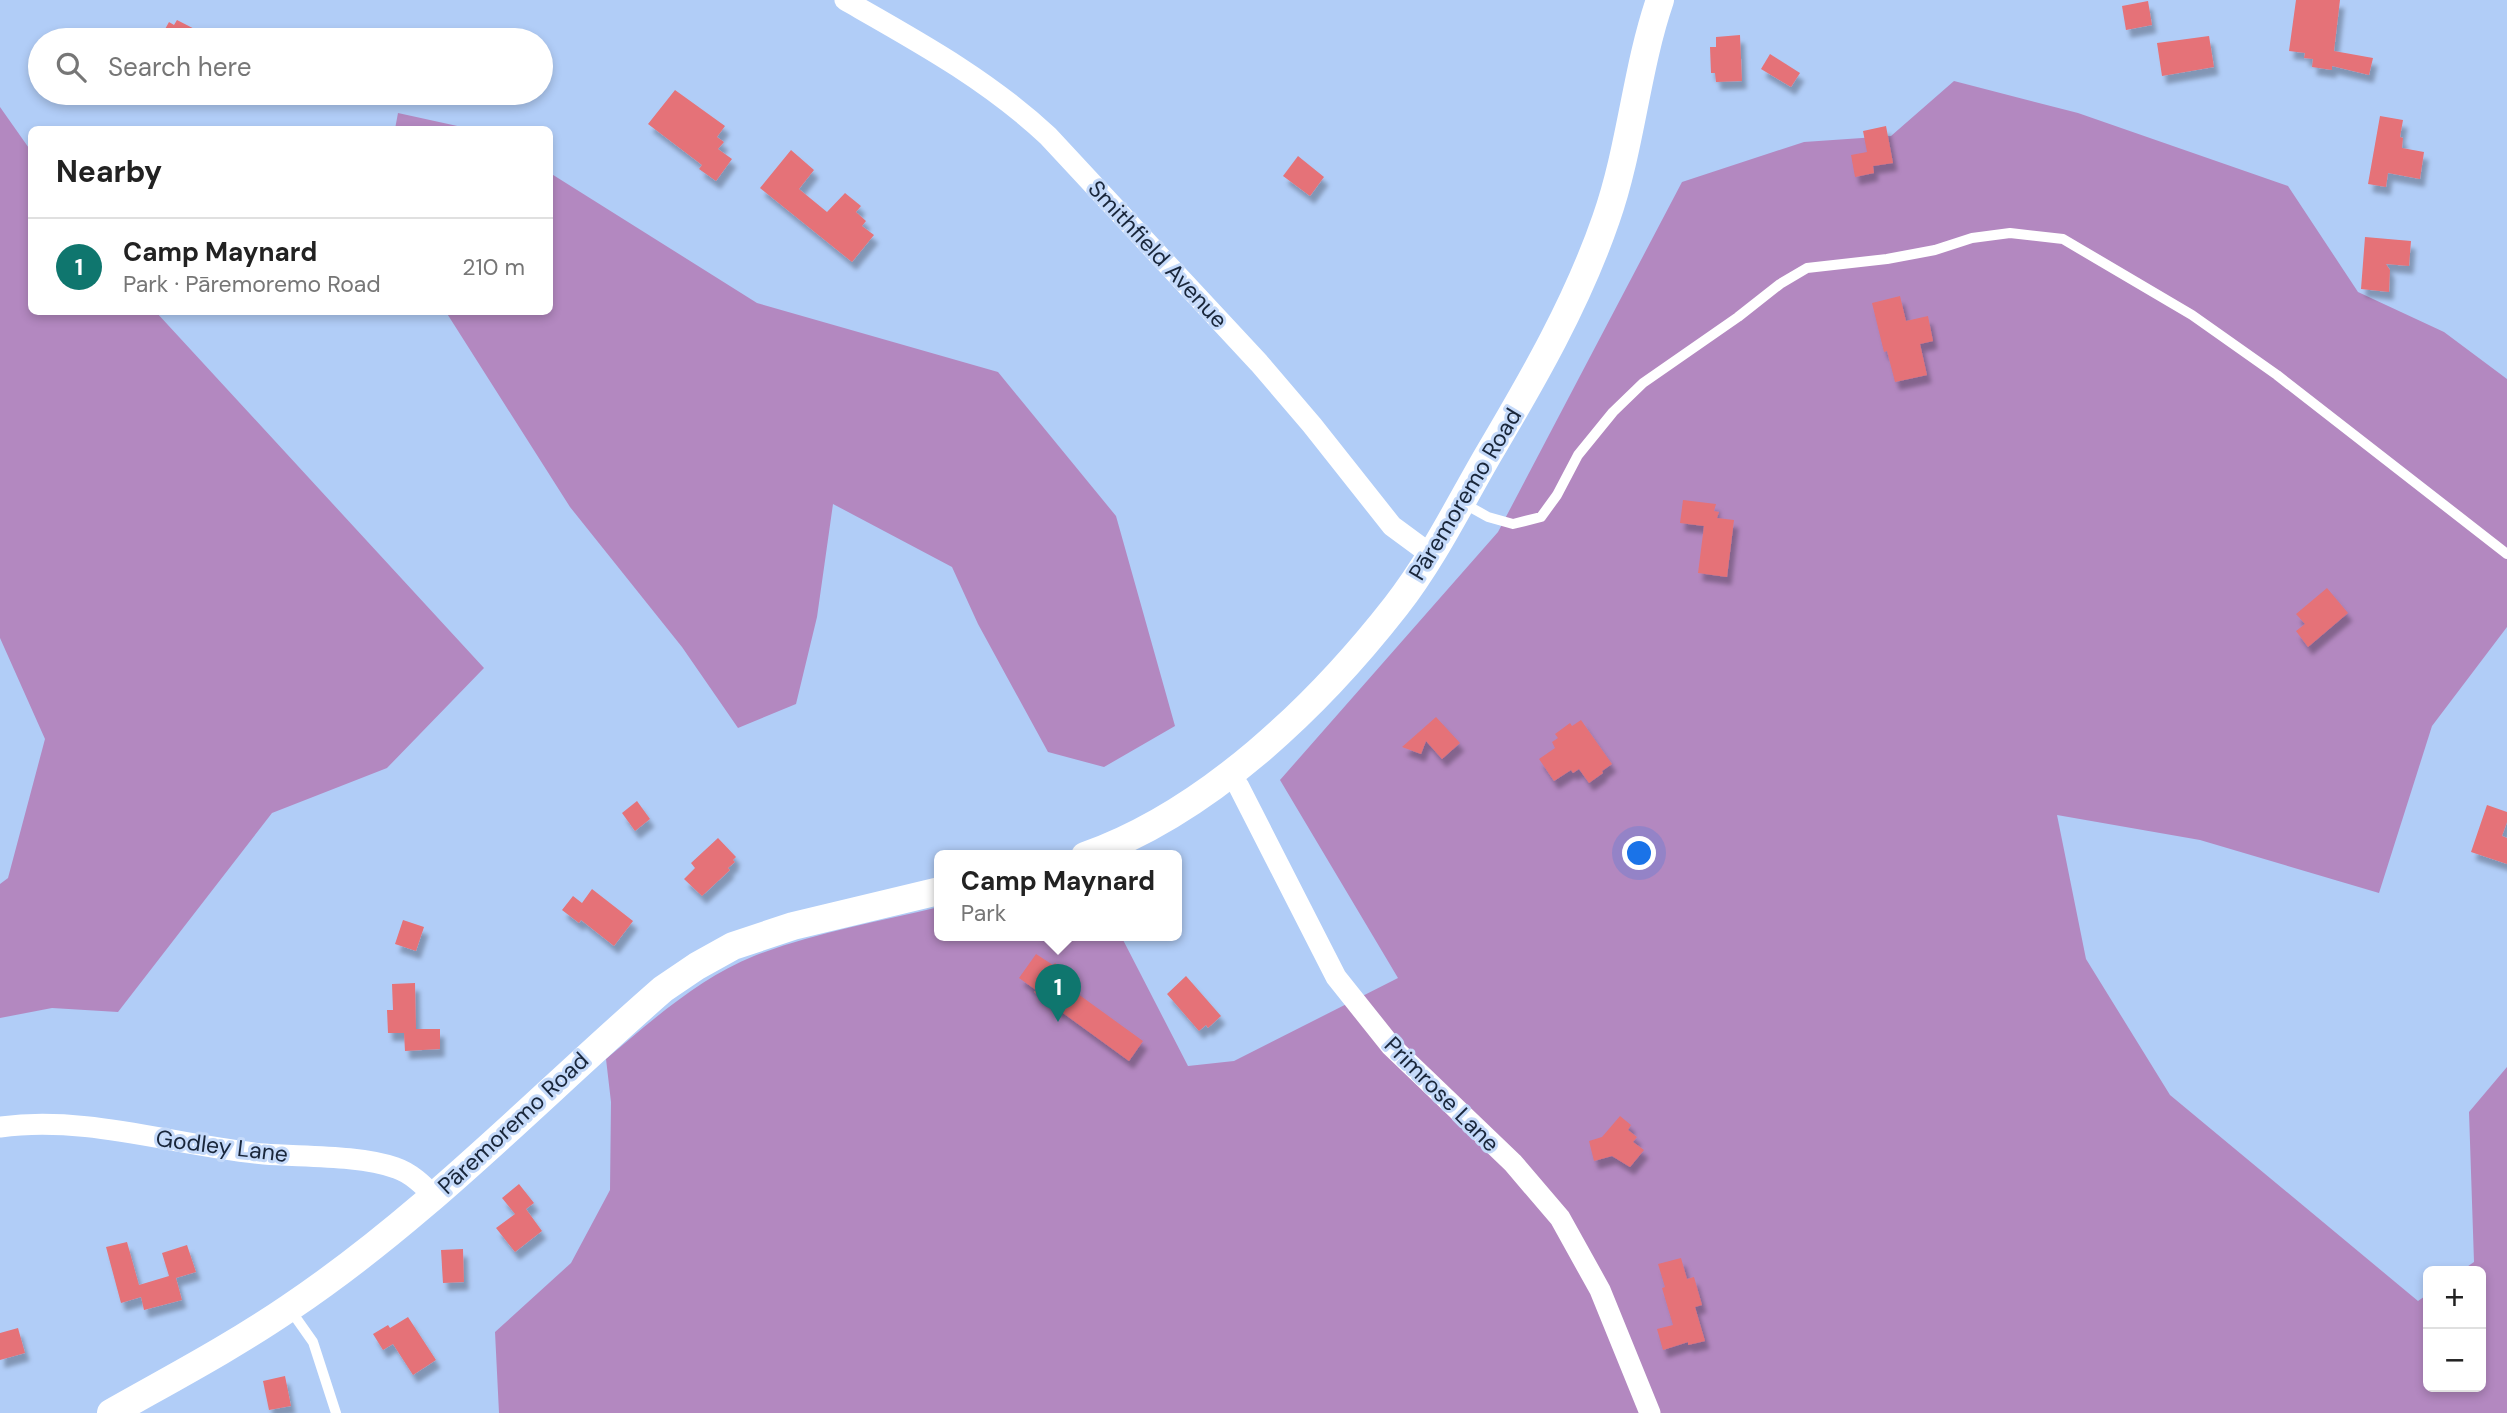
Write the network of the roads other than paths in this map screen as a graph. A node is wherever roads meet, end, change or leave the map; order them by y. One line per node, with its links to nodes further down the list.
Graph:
1 (845, 0): 4 (street, Smithfield Avenue)
2 (1660, 0): 3 (street, Pāremoremo Road)
3 (1461, 502): 4 (street, Pāremoremo Road); 5 (lane)
4 (1430, 554): 6 (street, Pāremoremo Road)
5 (2507, 554)
6 (1230, 774): 7 (street, Pāremoremo Road); 14 (street, Primrose Lane)
7 (1102, 850)
8 (934, 892): 10 (street, Pāremoremo Road)
9 (0, 1127): 10 (street, Godley Lane)
10 (434, 1196): 11 (street, Pāremoremo Road)
11 (289, 1308): 12 (street, Pāremoremo Road); 13 (lane)
12 (111, 1413)
13 (336, 1413)
14 (1650, 1413)

